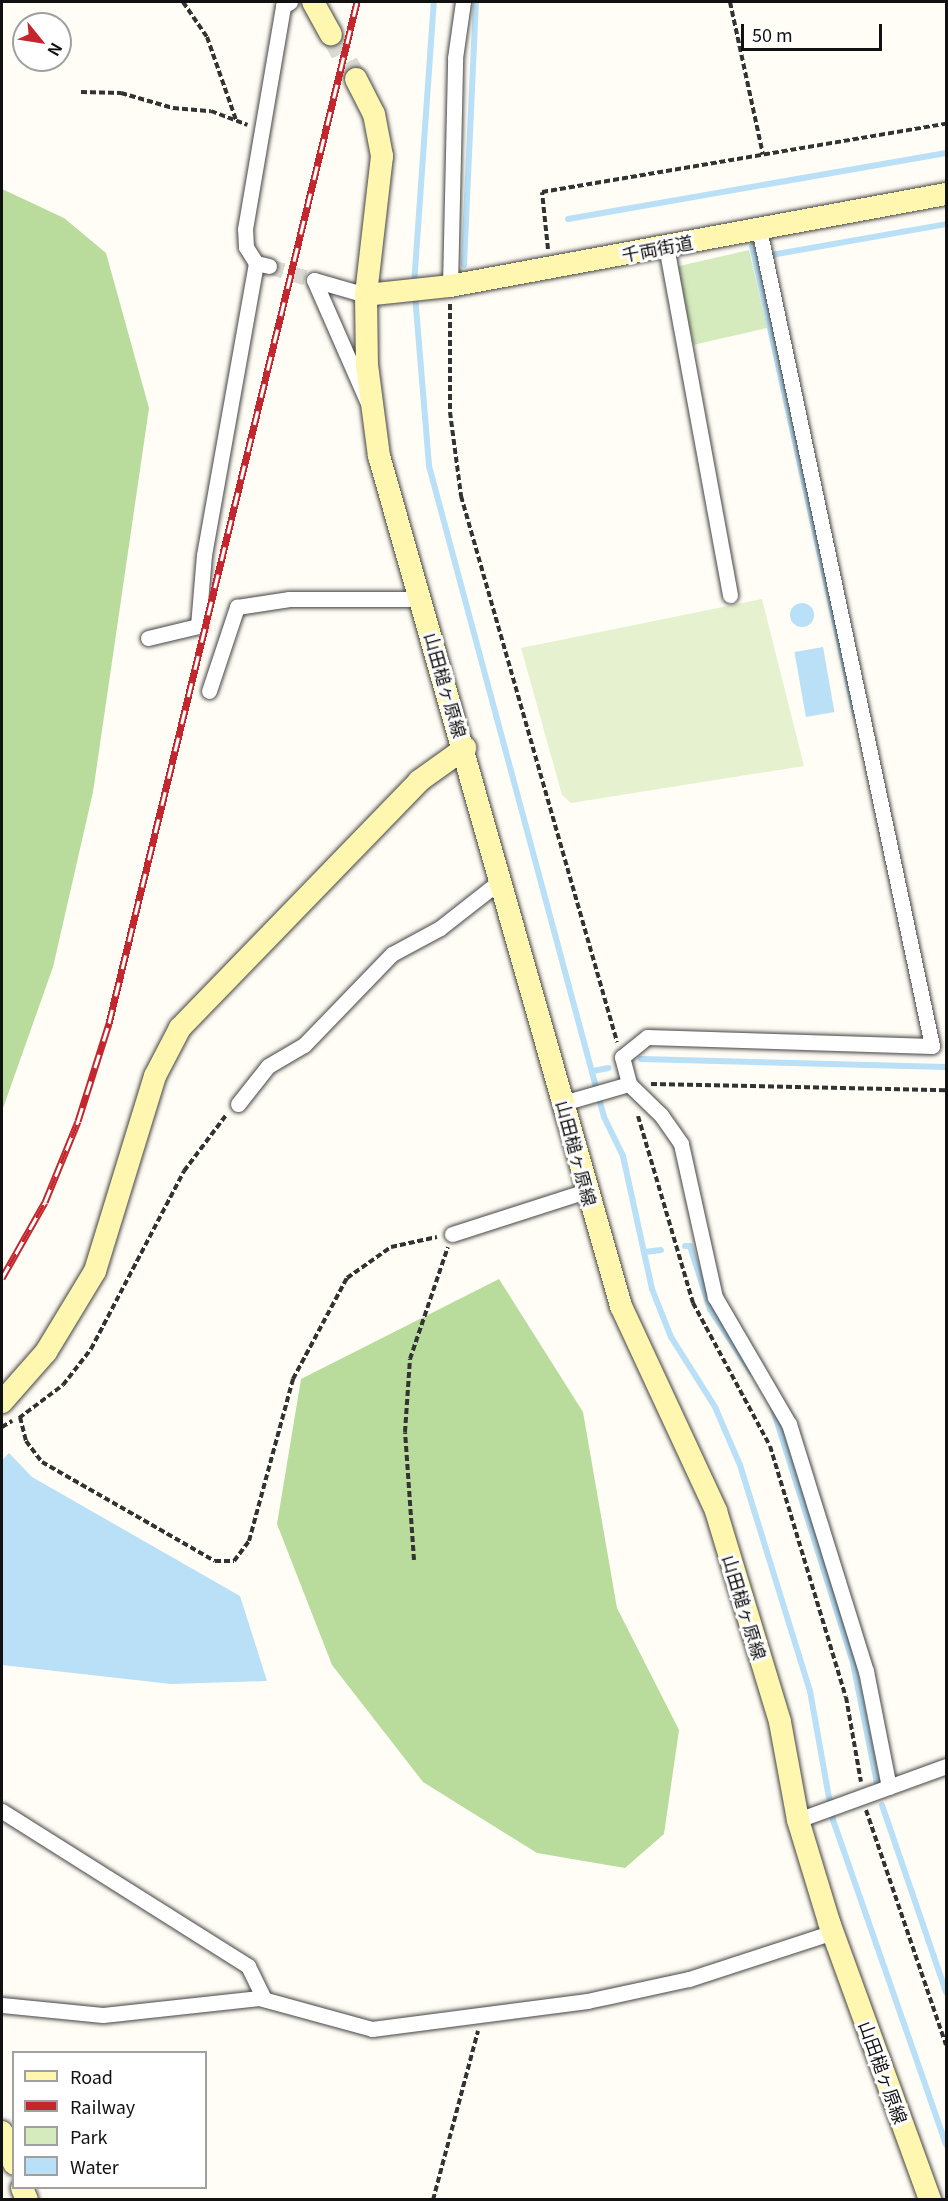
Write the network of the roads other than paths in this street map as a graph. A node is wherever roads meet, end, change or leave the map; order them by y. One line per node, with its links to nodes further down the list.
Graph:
1 (290, 2): 14 (street)
2 (313, 2): 4 (main road)
3 (463, 2): 9 (street)
4 (331, 34)
5 (356, 80): 10 (main road, 山田槌ヶ原線)
6 (946, 194): 7 (main road, 千両街道)
7 (759, 229): 8 (main road, 千両街道); 18 (street)
8 (666, 246): 9 (main road, 千両街道); 12 (street)
9 (444, 287): 10 (main road, 千両街道)
10 (366, 295): 11 (main road, 山田槌ヶ原線); 11 (street)
11 (373, 414): 13 (main road, 山田槌ヶ原線)
12 (730, 595)
13 (421, 600): 15 (street); 16 (main road, 山田槌ヶ原線)
14 (148, 638)
15 (209, 690)
16 (465, 748): 17 (main road, 山田槌ヶ原線); 23 (main road)
17 (500, 881): 19 (main road, 山田槌ヶ原線); 20 (street)
18 (623, 1086): 19 (street); 25 (street)
19 (563, 1103): 21 (main road, 山田槌ヶ原線)
20 (238, 1104)
21 (586, 1191): 22 (street); 27 (main road, 山田槌ヶ原線)
22 (452, 1234)
23 (2, 1402)
24 (946, 1766): 25 (street)
25 (889, 1787): 27 (street)
26 (2, 1811): 29 (street)
27 (804, 1818): 28 (main road, 山田槌ヶ原線)
28 (833, 1932): 29 (street); 33 (main road, 山田槌ヶ原線)
29 (264, 1999): 30 (street)
30 (2, 2005)
31 (2, 2132): 32 (main road)
32 (12, 2159)
33 (930, 2199)

